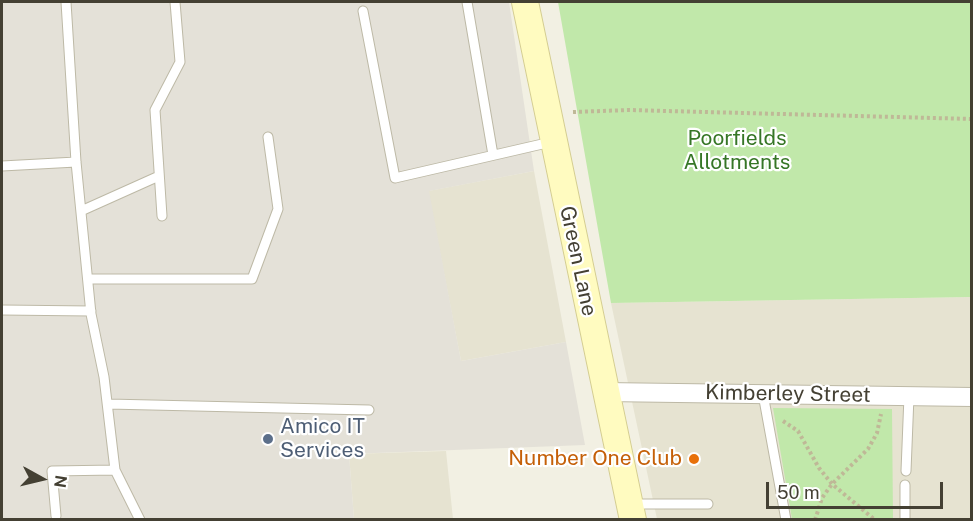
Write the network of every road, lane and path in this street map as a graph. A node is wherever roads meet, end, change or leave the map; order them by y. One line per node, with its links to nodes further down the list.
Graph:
1 (66, 2): 11 (lane)
2 (175, 2): 13 (lane)
3 (467, 2): 10 (lane)
4 (525, 2): 6 (street, Green Lane)
5 (363, 11): 10 (lane)
6 (548, 113): 7 (path); 9 (street, Green Lane)
7 (972, 119)
8 (268, 137): 16 (lane)
9 (554, 142): 10 (lane); 19 (street, Green Lane)
10 (493, 155)
11 (76, 162): 12 (lane); 14 (lane)
12 (2, 166)
13 (159, 176): 14 (lane); 15 (lane)
14 (81, 211): 16 (lane)
15 (162, 216)
16 (88, 279): 18 (lane)
17 (2, 310): 18 (lane)
18 (91, 311): 24 (lane)
19 (604, 392): 20 (street, Kimberley Street); 32 (street, Green Lane)
20 (763, 394): 21 (street, Kimberley Street); 26 (lane)
21 (883, 396): 22 (street, Kimberley Street); 29 (path)
22 (909, 396): 23 (street, Kimberley Street); 28 (lane)
23 (972, 397)
24 (108, 404): 25 (lane); 27 (lane)
25 (369, 410)
26 (768, 419): 29 (path); 35 (lane)
27 (115, 470): 33 (lane); 34 (lane)
28 (906, 471)
29 (832, 484): 36 (path); 37 (path)
30 (905, 485): 38 (lane)
31 (708, 504): 32 (lane)
32 (631, 512)
33 (56, 516)
34 (140, 519)
35 (786, 519)
36 (815, 519)
37 (875, 519)
38 (905, 519)

